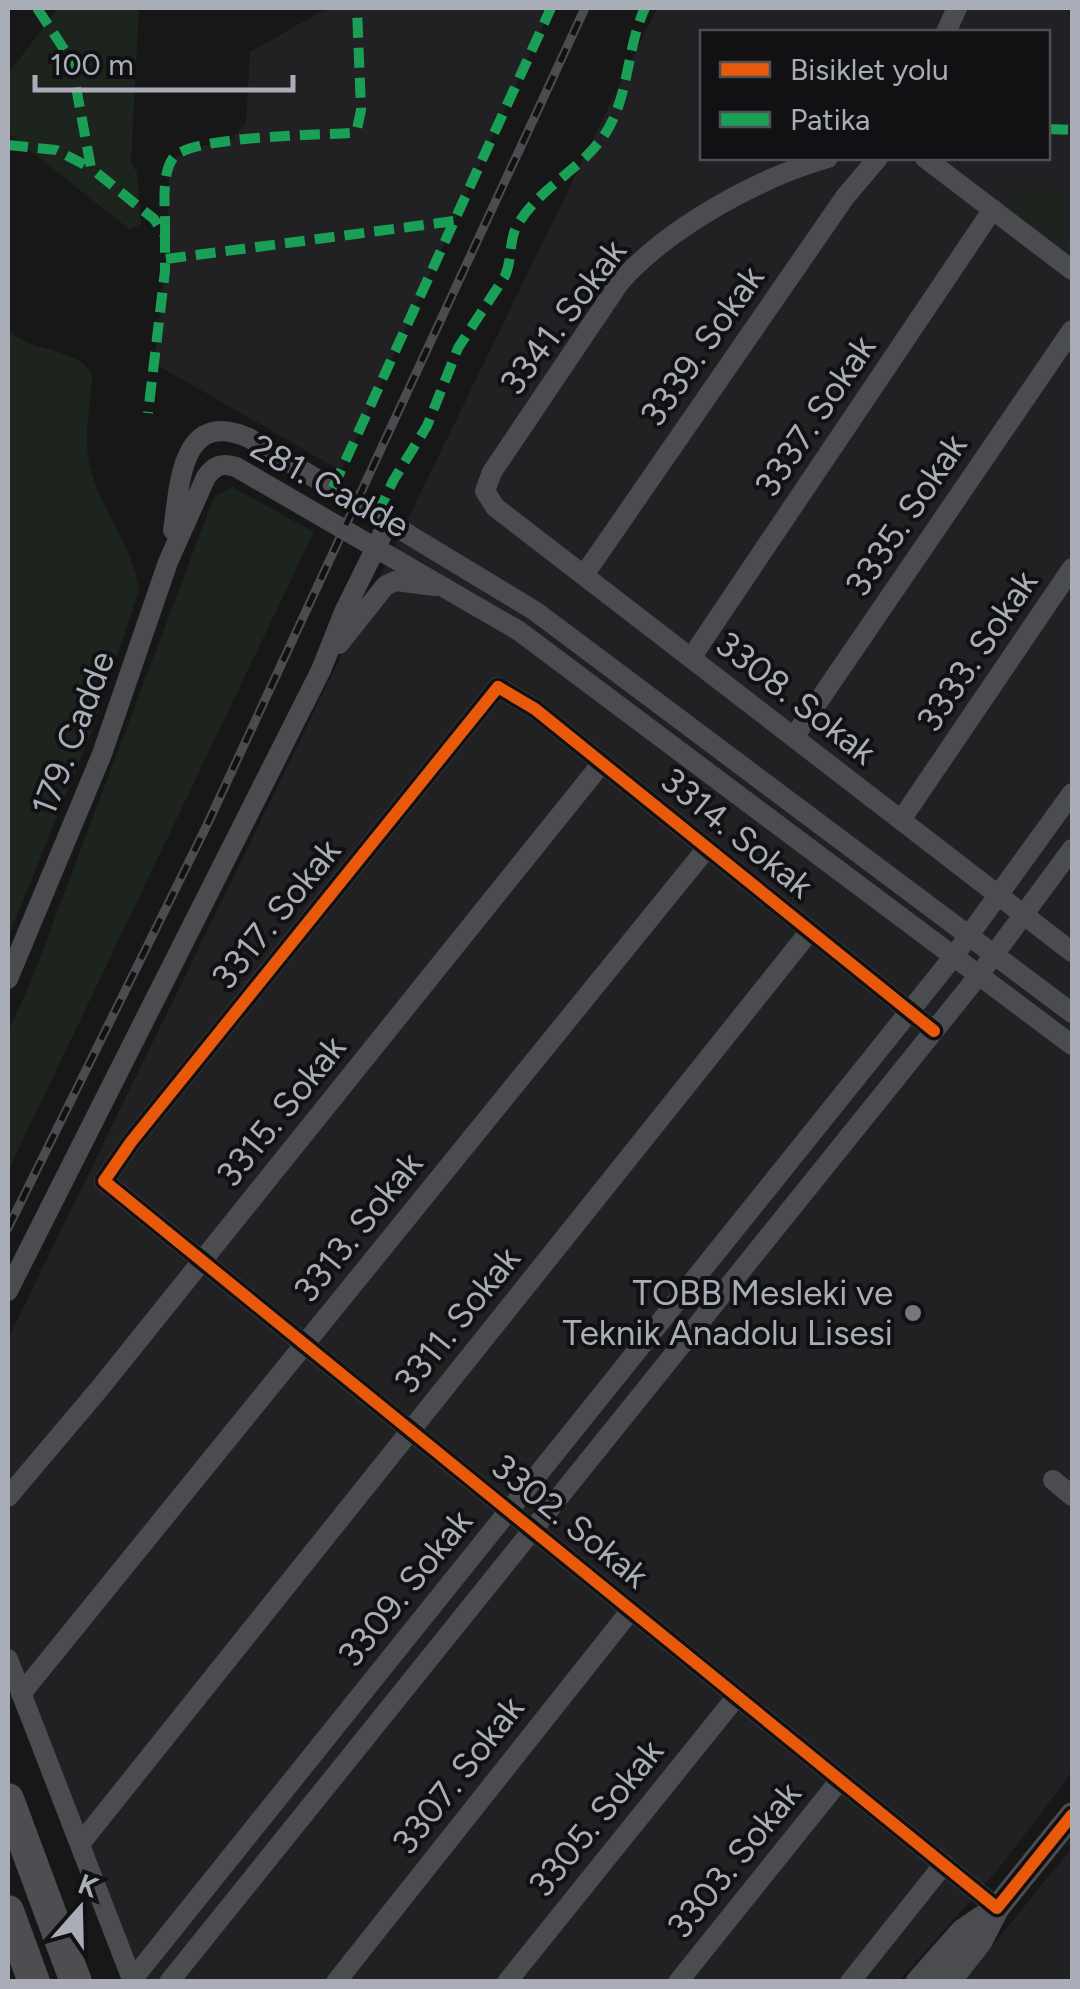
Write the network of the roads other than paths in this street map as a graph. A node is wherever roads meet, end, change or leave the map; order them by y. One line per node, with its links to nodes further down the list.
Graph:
1 (821, 160): 7 (street, 3341. Sokak)
2 (876, 160): 12 (street, 3339. Sokak)
3 (928, 160): 4 (street)
4 (993, 209): 5 (street); 14 (street, 3337. Sokak)
5 (1072, 270)
6 (1072, 330): 17 (street, 3335. Sokak)
7 (484, 491): 12 (street, 3308. Sokak)
8 (389, 522): 9 (street); 10 (street, 281. Cadde); 26 (street, 281. Cadde)
9 (375, 549): 10 (street, 281. Cadde); 13 (street, 281. Cadde); 15 (street)
10 (168, 562): 31 (street, 179. Cadde)
11 (1072, 568): 20 (street, 3333. Sokak)
12 (584, 576): 14 (street, 3308. Sokak)
13 (446, 587): 15 (street); 29 (street, 281. Cadde)
14 (691, 658): 17 (street, 3308. Sokak)
15 (320, 670): 38 (street)
16 (498, 688): 18 (street, 3314. Sokak); 36 (street, 3317. Sokak)
17 (794, 738): 20 (street, 3308. Sokak)
18 (602, 763): 21 (street, 3314. Sokak); 37 (street, 3315. Sokak)
19 (1072, 793): 23 (street, 3309. Sokak)
20 (901, 820): 23 (street, 3308. Sokak)
21 (707, 848): 25 (street, 3314. Sokak); 39 (street, 3313. Sokak)
22 (1072, 849): 24 (street, 3309. Sokak)
23 (1000, 896): 24 (street, 3308. Sokak); 26 (street, 3309. Sokak)
24 (1025, 916): 27 (street, 3308. Sokak); 28 (street, 3309. Sokak)
25 (810, 931): 32 (street, 3314. Sokak); 40 (street, 3311. Sokak)
26 (970, 936): 28 (street, 281. Cadde); 29 (street, 3309. Sokak)
27 (1072, 952)
28 (995, 955): 30 (street, 3309. Sokak); 33 (street, 281. Cadde)
29 (954, 956): 30 (street, 281. Cadde); 32 (street, 3309. Sokak)
30 (980, 975): 34 (street, 3309. Sokak); 35 (street, 281. Cadde)
31 (8, 979)
32 (910, 1012): 34 (street, 3314. Sokak); 44 (street, 3309. Sokak)
33 (1072, 1013)
34 (934, 1032): 45 (street, 3309. Sokak)
35 (1072, 1045)
36 (104, 1181): 37 (street, 3302. Sokak)
37 (202, 1261): 39 (street, 3302. Sokak); 43 (street, 3315. Sokak)
38 (8, 1290)
39 (305, 1344): 40 (street, 3302. Sokak); 48 (street, 3313. Sokak)
40 (410, 1430): 44 (street, 3302. Sokak); 53 (street, 3311. Sokak)
41 (1053, 1480): 42 (street)
42 (1072, 1496)
43 (8, 1497)
44 (509, 1510): 45 (street, 3302. Sokak); 57 (street, 3309. Sokak)
45 (533, 1530): 46 (street, 3302. Sokak); 60 (street, 3309. Sokak)
46 (630, 1610): 49 (street, 3302. Sokak); 61 (street, 3307. Sokak)
47 (8, 1659): 48 (street)
48 (21, 1694): 53 (street)
49 (737, 1696): 50 (street, 3302. Sokak); 62 (street, 3305. Sokak)
50 (840, 1780): 54 (street, 3302. Sokak); 63 (street, 3303. Sokak)
51 (8, 1799): 59 (highway)
52 (1072, 1815): 55 (street)
53 (80, 1844): 57 (street)
54 (944, 1864): 55 (street, 3302. Sokak); 64 (street)
55 (997, 1908): 65 (street); 66 (street)
56 (8, 1911): 58 (highway)
57 (133, 1980)
58 (34, 1982)
59 (76, 1982)
60 (169, 1982)
61 (336, 1982)
62 (507, 1982)
63 (678, 1982)
64 (850, 1982)
65 (918, 1982)
66 (948, 1982)

